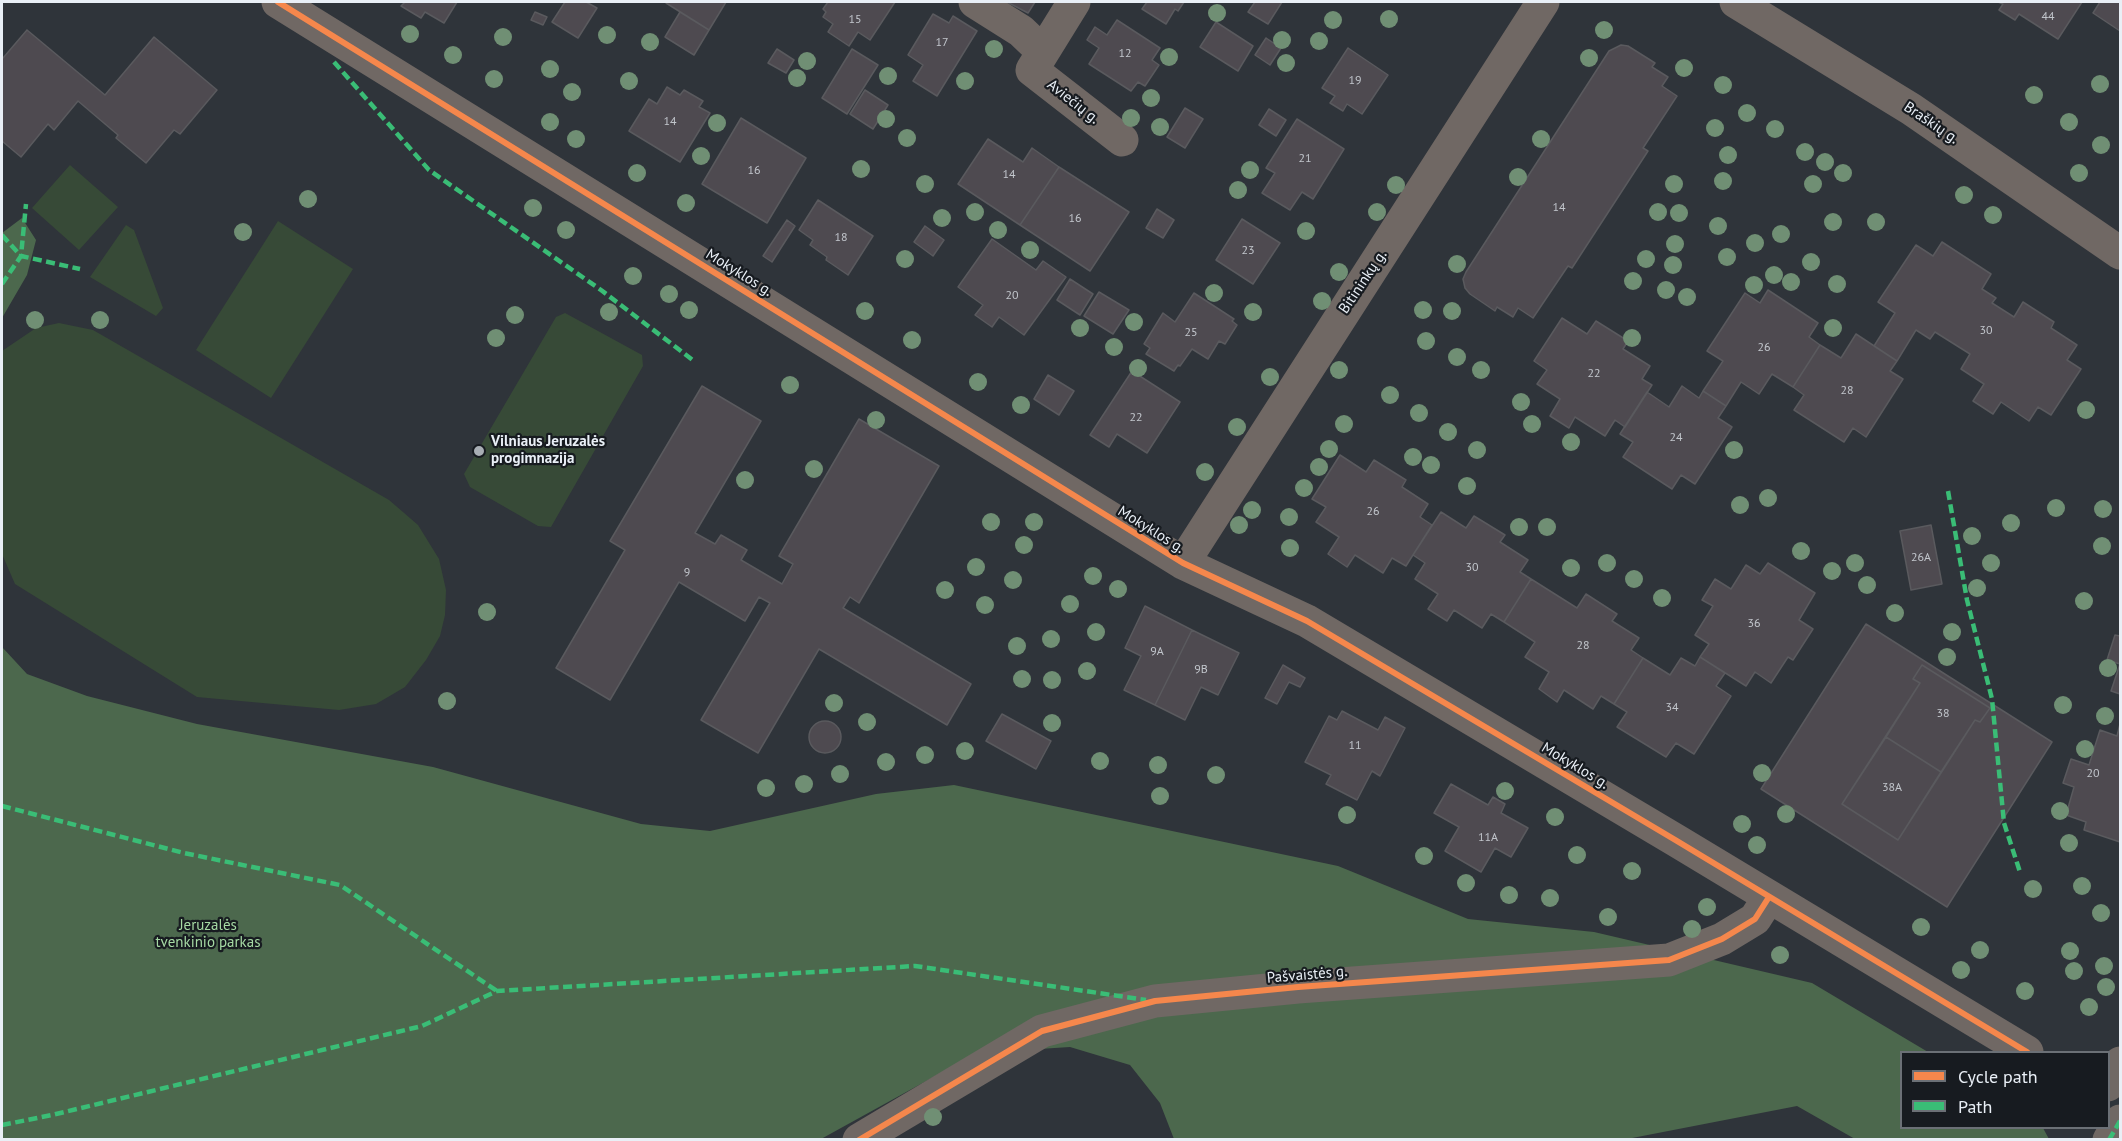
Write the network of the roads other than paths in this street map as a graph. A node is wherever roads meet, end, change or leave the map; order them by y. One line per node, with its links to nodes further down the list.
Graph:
1 (278, 2): 9 (street, Mokyklos g.)
2 (975, 2): 6 (street)
3 (1074, 2): 6 (street, Aviečių g.)
4 (1543, 2): 9 (street, Bitininkų g.)
5 (1736, 2): 8 (street, Braškių g.)
6 (1043, 52): 7 (street, Aviečių g.)
7 (1122, 140)
8 (2121, 253)
9 (1183, 563): 10 (street, Mokyklos g.)
10 (1769, 897): 11 (street, Mokyklos g.); 15 (street, Pašvaistės g.)
11 (2024, 1051)
12 (2121, 1064): 13 (street)
13 (2110, 1083)
14 (2121, 1121): 16 (street)
15 (860, 1140)
16 (2109, 1140)

